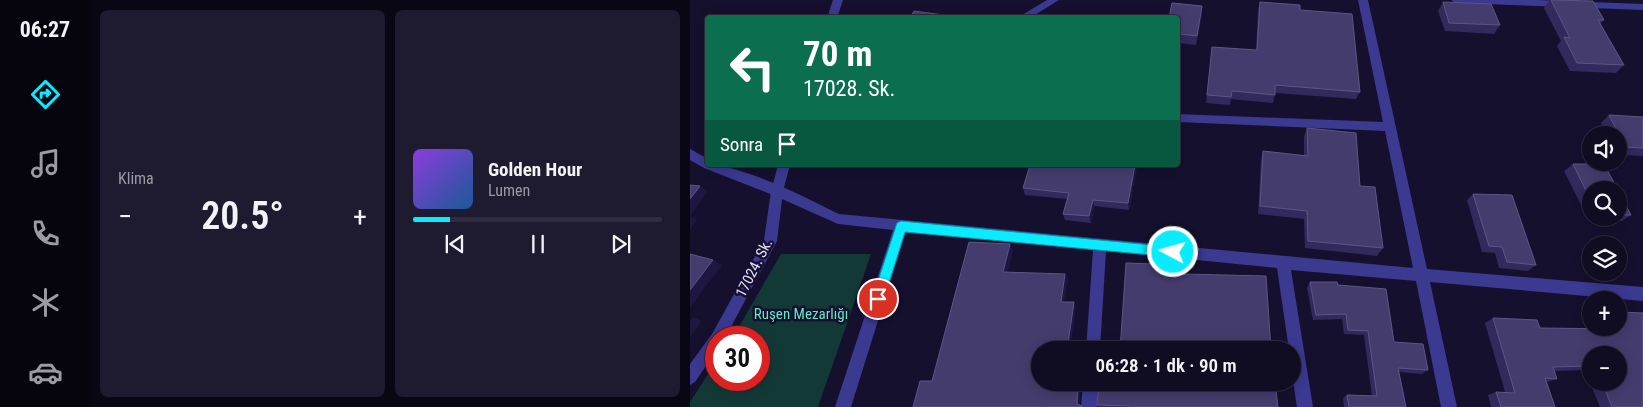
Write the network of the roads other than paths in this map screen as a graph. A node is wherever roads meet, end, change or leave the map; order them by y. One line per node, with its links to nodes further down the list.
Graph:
1 (838, 0): 6 (street)
2 (1054, 0): 7 (street)
3 (1363, 0): 9 (street)
4 (1456, 0): 5 (street)
5 (1643, 7)
6 (833, 15)
7 (1027, 15)
8 (1180, 118): 9 (street)
9 (1389, 127): 18 (street)
10 (690, 154): 11 (street)
11 (705, 163)
12 (713, 167): 14 (street)
13 (783, 167): 14 (street, 17024. Sk.)
14 (777, 191): 15 (street); 20 (street, 17024. Sk.)
15 (901, 226): 16 (street); 25 (street)
16 (1100, 245): 17 (street); 21 (street)
17 (1283, 263): 18 (street); 27 (street)
18 (1422, 275): 19 (street); 28 (street)
19 (1643, 294)
20 (724, 326)
21 (1094, 341)
22 (705, 355): 23 (street, 17024. Sk.)
23 (690, 377)
24 (1090, 391): 26 (street)
25 (843, 407)
26 (1089, 407)
27 (1305, 407)
28 (1449, 407)

